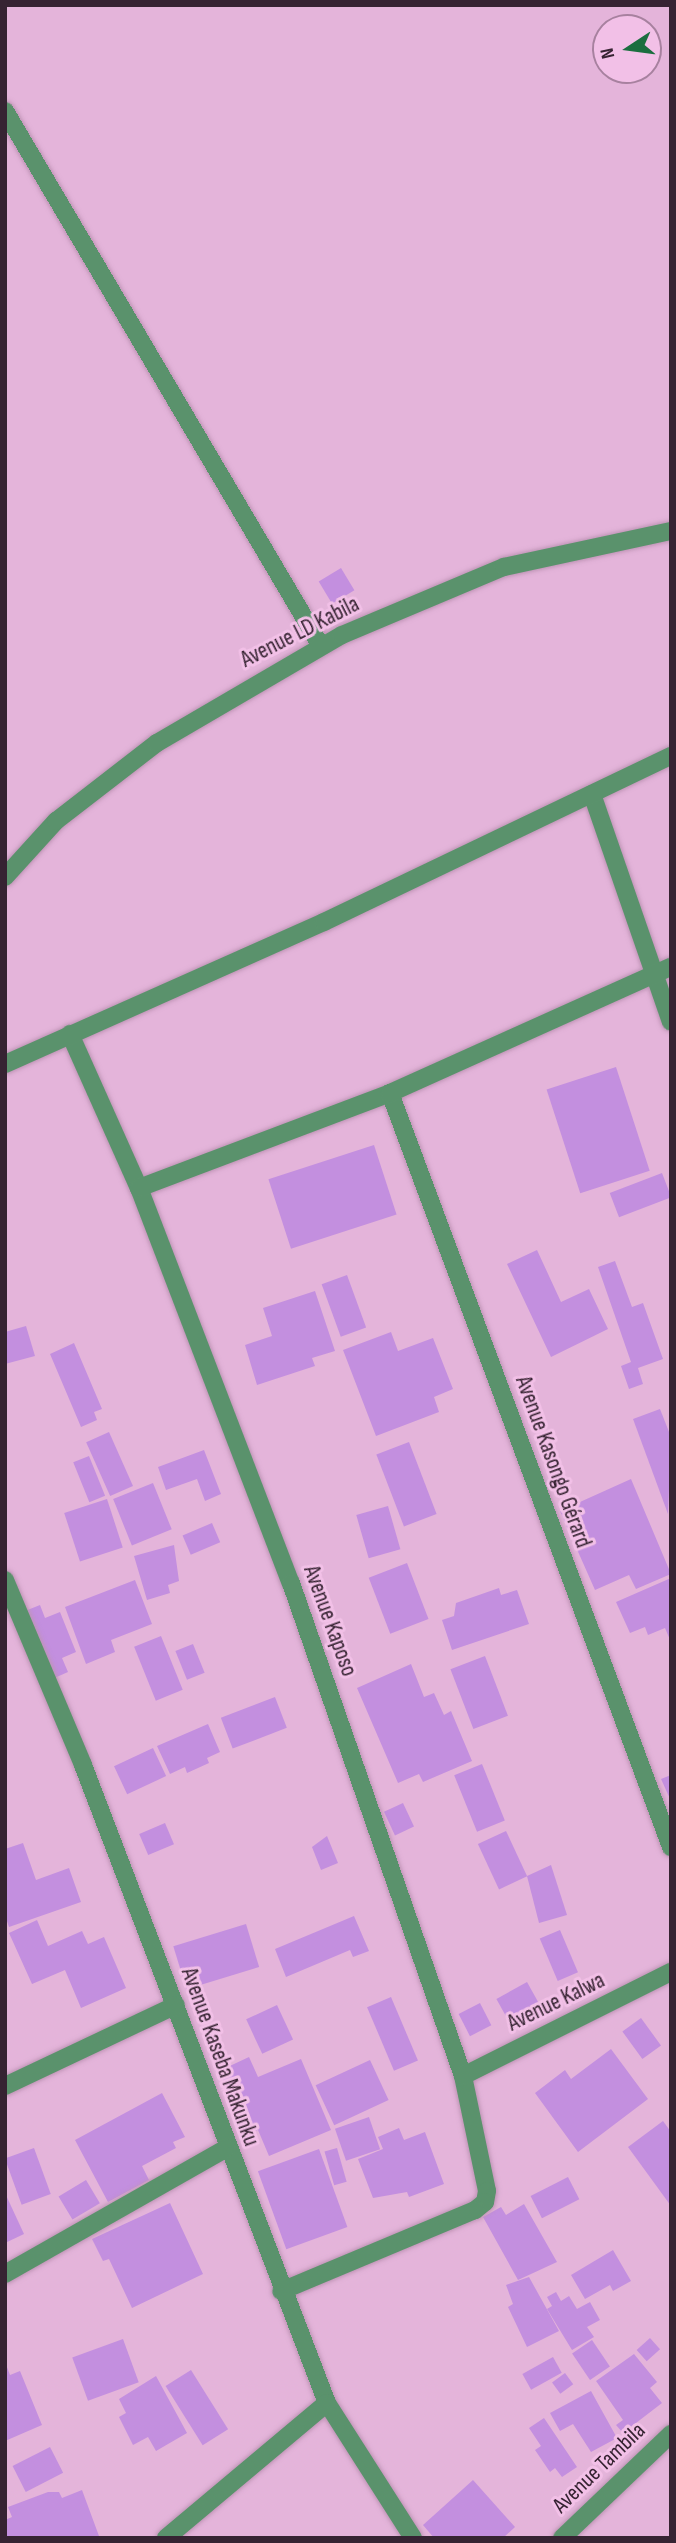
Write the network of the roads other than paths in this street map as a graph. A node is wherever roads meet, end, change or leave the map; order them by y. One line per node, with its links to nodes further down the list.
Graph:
1 (5, 111): 3 (street)
2 (671, 531): 3 (street, Avenue LD Kabila)
3 (321, 646): 6 (street, Avenue LD Kabila)
4 (671, 756): 5 (street)
5 (592, 794): 8 (street); 10 (street)
6 (5, 877)
7 (671, 967): 8 (street)
8 (652, 974): 9 (street); 12 (street)
9 (671, 1022)
10 (70, 1034): 11 (street); 13 (street, Avenue Kaposo)
11 (5, 1065)
12 (390, 1093): 13 (street); 15 (street, Avenue Kasongo Gérard)
13 (139, 1188): 18 (street, Avenue Kaposo)
14 (5, 1580): 17 (street, Avenue Kaseba Makunku)
15 (671, 1847)
16 (671, 1972): 18 (street, Avenue Kalwa)
17 (176, 2005): 19 (street); 20 (street, Avenue Kaseba Makunku)
18 (463, 2076): 22 (street, Avenue Kaposo)
19 (5, 2086)
20 (227, 2148): 21 (street); 22 (street, Avenue Kaseba Makunku)
21 (5, 2274)
22 (281, 2291): 23 (street, Avenue Kaseba Makunku)
23 (327, 2403): 25 (street); 26 (street, Avenue Kaseba Makunku)
24 (671, 2434): 27 (street, Avenue Tambila)
25 (166, 2538)
26 (413, 2538)
27 (562, 2538)

